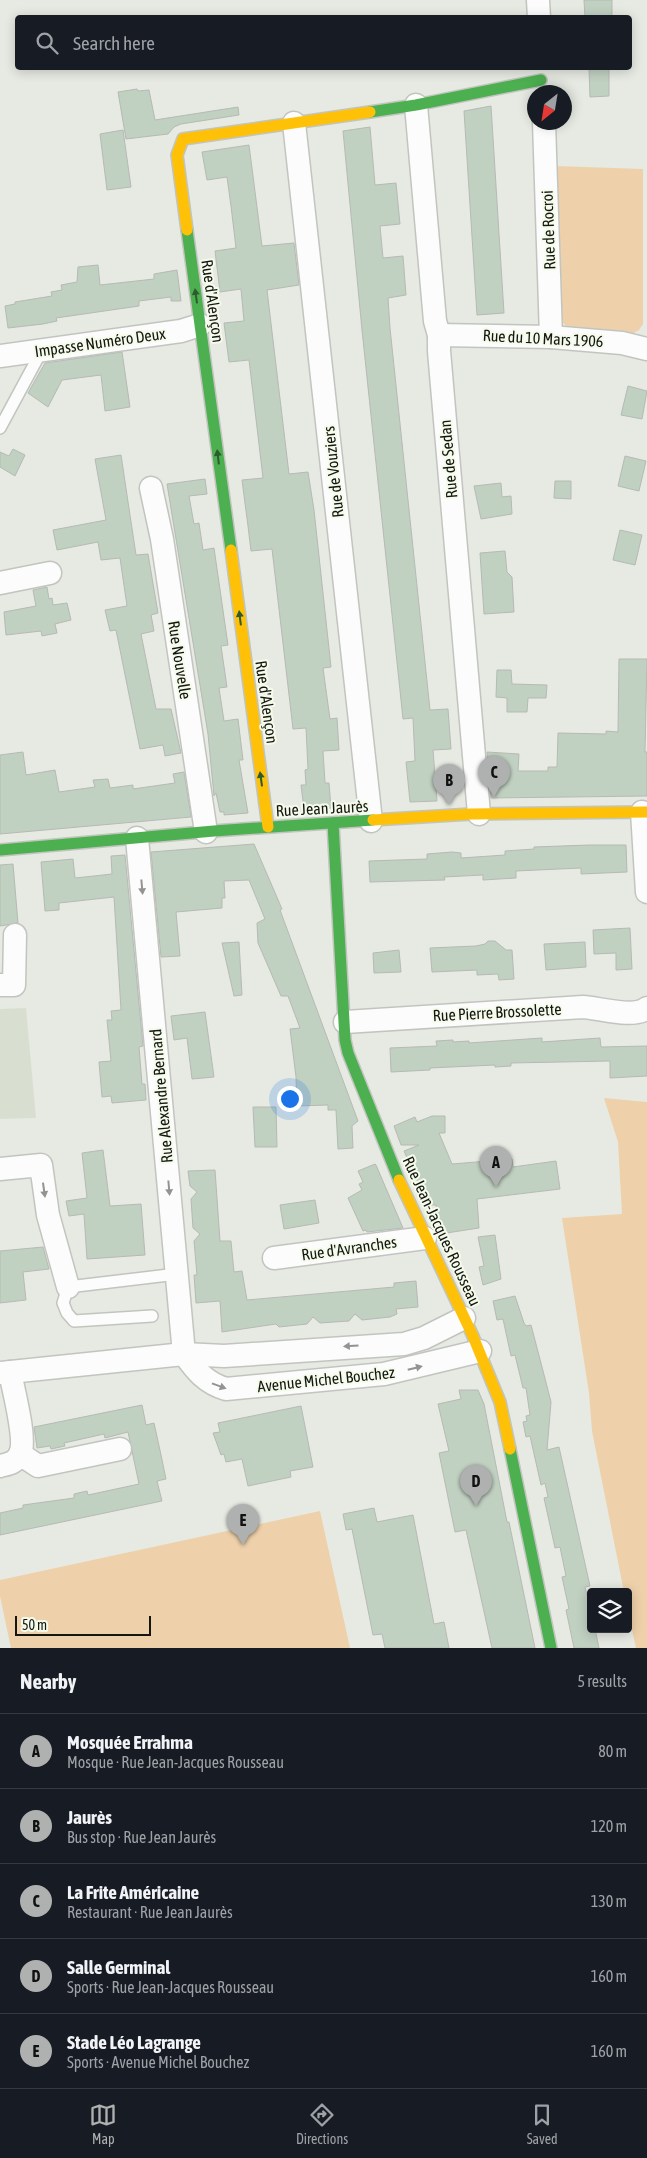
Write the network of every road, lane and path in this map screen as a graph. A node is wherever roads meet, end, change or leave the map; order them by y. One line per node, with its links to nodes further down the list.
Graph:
1 (538, 0): 2 (street)
2 (539, 15)
3 (541, 80): 4 (street, Rue d'Alençon)
4 (416, 105): 5 (street, Rue d'Alençon); 8 (street, Rue de Sedan)
5 (294, 123): 7 (street, Rue d'Alençon, one-way to 5); 19 (street, Rue de Vouziers)
6 (544, 130): 9 (street, Rue de Rocroi)
7 (200, 326): 10 (street, Impasse Numéro Deux); 21 (street, Rue d'Alençon, one-way to 7)
8 (439, 334): 9 (street, Rue du 10 Mars 1906); 18 (street, Rue de Sedan)
9 (551, 337): 11 (street, Rue du 10 Mars 1906)
10 (43, 349): 12 (street, Impasse Numéro Deux); 13 (lane)
11 (647, 349)
12 (0, 356)
13 (0, 428)
14 (151, 488): 22 (street, Rue Nouvelle)
15 (50, 573): 16 (street)
16 (0, 583)
17 (644, 812): 18 (street, Rue Jean Jaurès); 25 (street)
18 (479, 814): 19 (street, Rue Jean Jaurès)
19 (371, 821): 20 (street, Rue Jean Jaurès)
20 (332, 824): 21 (street, Rue Jean Jaurès); 29 (street, Rue Jean-Jacques Rousseau)
21 (268, 827): 22 (street, Rue Jean Jaurès)
22 (206, 832): 23 (street, Rue Jean Jaurès)
23 (137, 838): 24 (street, Rue Jean Jaurès); 33 (street, Rue Alexandre Bernard, one-way to 33)
24 (0, 850)
25 (647, 892)
26 (15, 935): 27 (street)
27 (0, 985)
28 (647, 1008): 29 (street, Rue Pierre Brossolette)
29 (345, 1022): 31 (street, Rue Jean-Jacques Rousseau)
30 (0, 1169): 34 (street, one-way to 34)
31 (425, 1238): 32 (street, Rue d'Avranches); 36 (street, Rue Jean-Jacques Rousseau)
32 (274, 1258)
33 (177, 1274): 34 (lane); 38 (street, Rue Alexandre Bernard)
34 (68, 1287): 35 (lane)
35 (152, 1316)
36 (464, 1318): 37 (street, Rue Jean-Jacques Rousseau); 38 (street, Avenue Michel Bouchez, one-way to 38)
37 (480, 1352): 38 (street, Avenue Michel Bouchez, one-way to 37); 43 (street, Rue Jean-Jacques Rousseau)
38 (184, 1354): 39 (street, Avenue Michel Bouchez)
39 (5, 1372): 41 (street)
40 (120, 1449): 41 (street)
41 (20, 1454): 42 (street)
42 (0, 1466)
43 (551, 1648)

